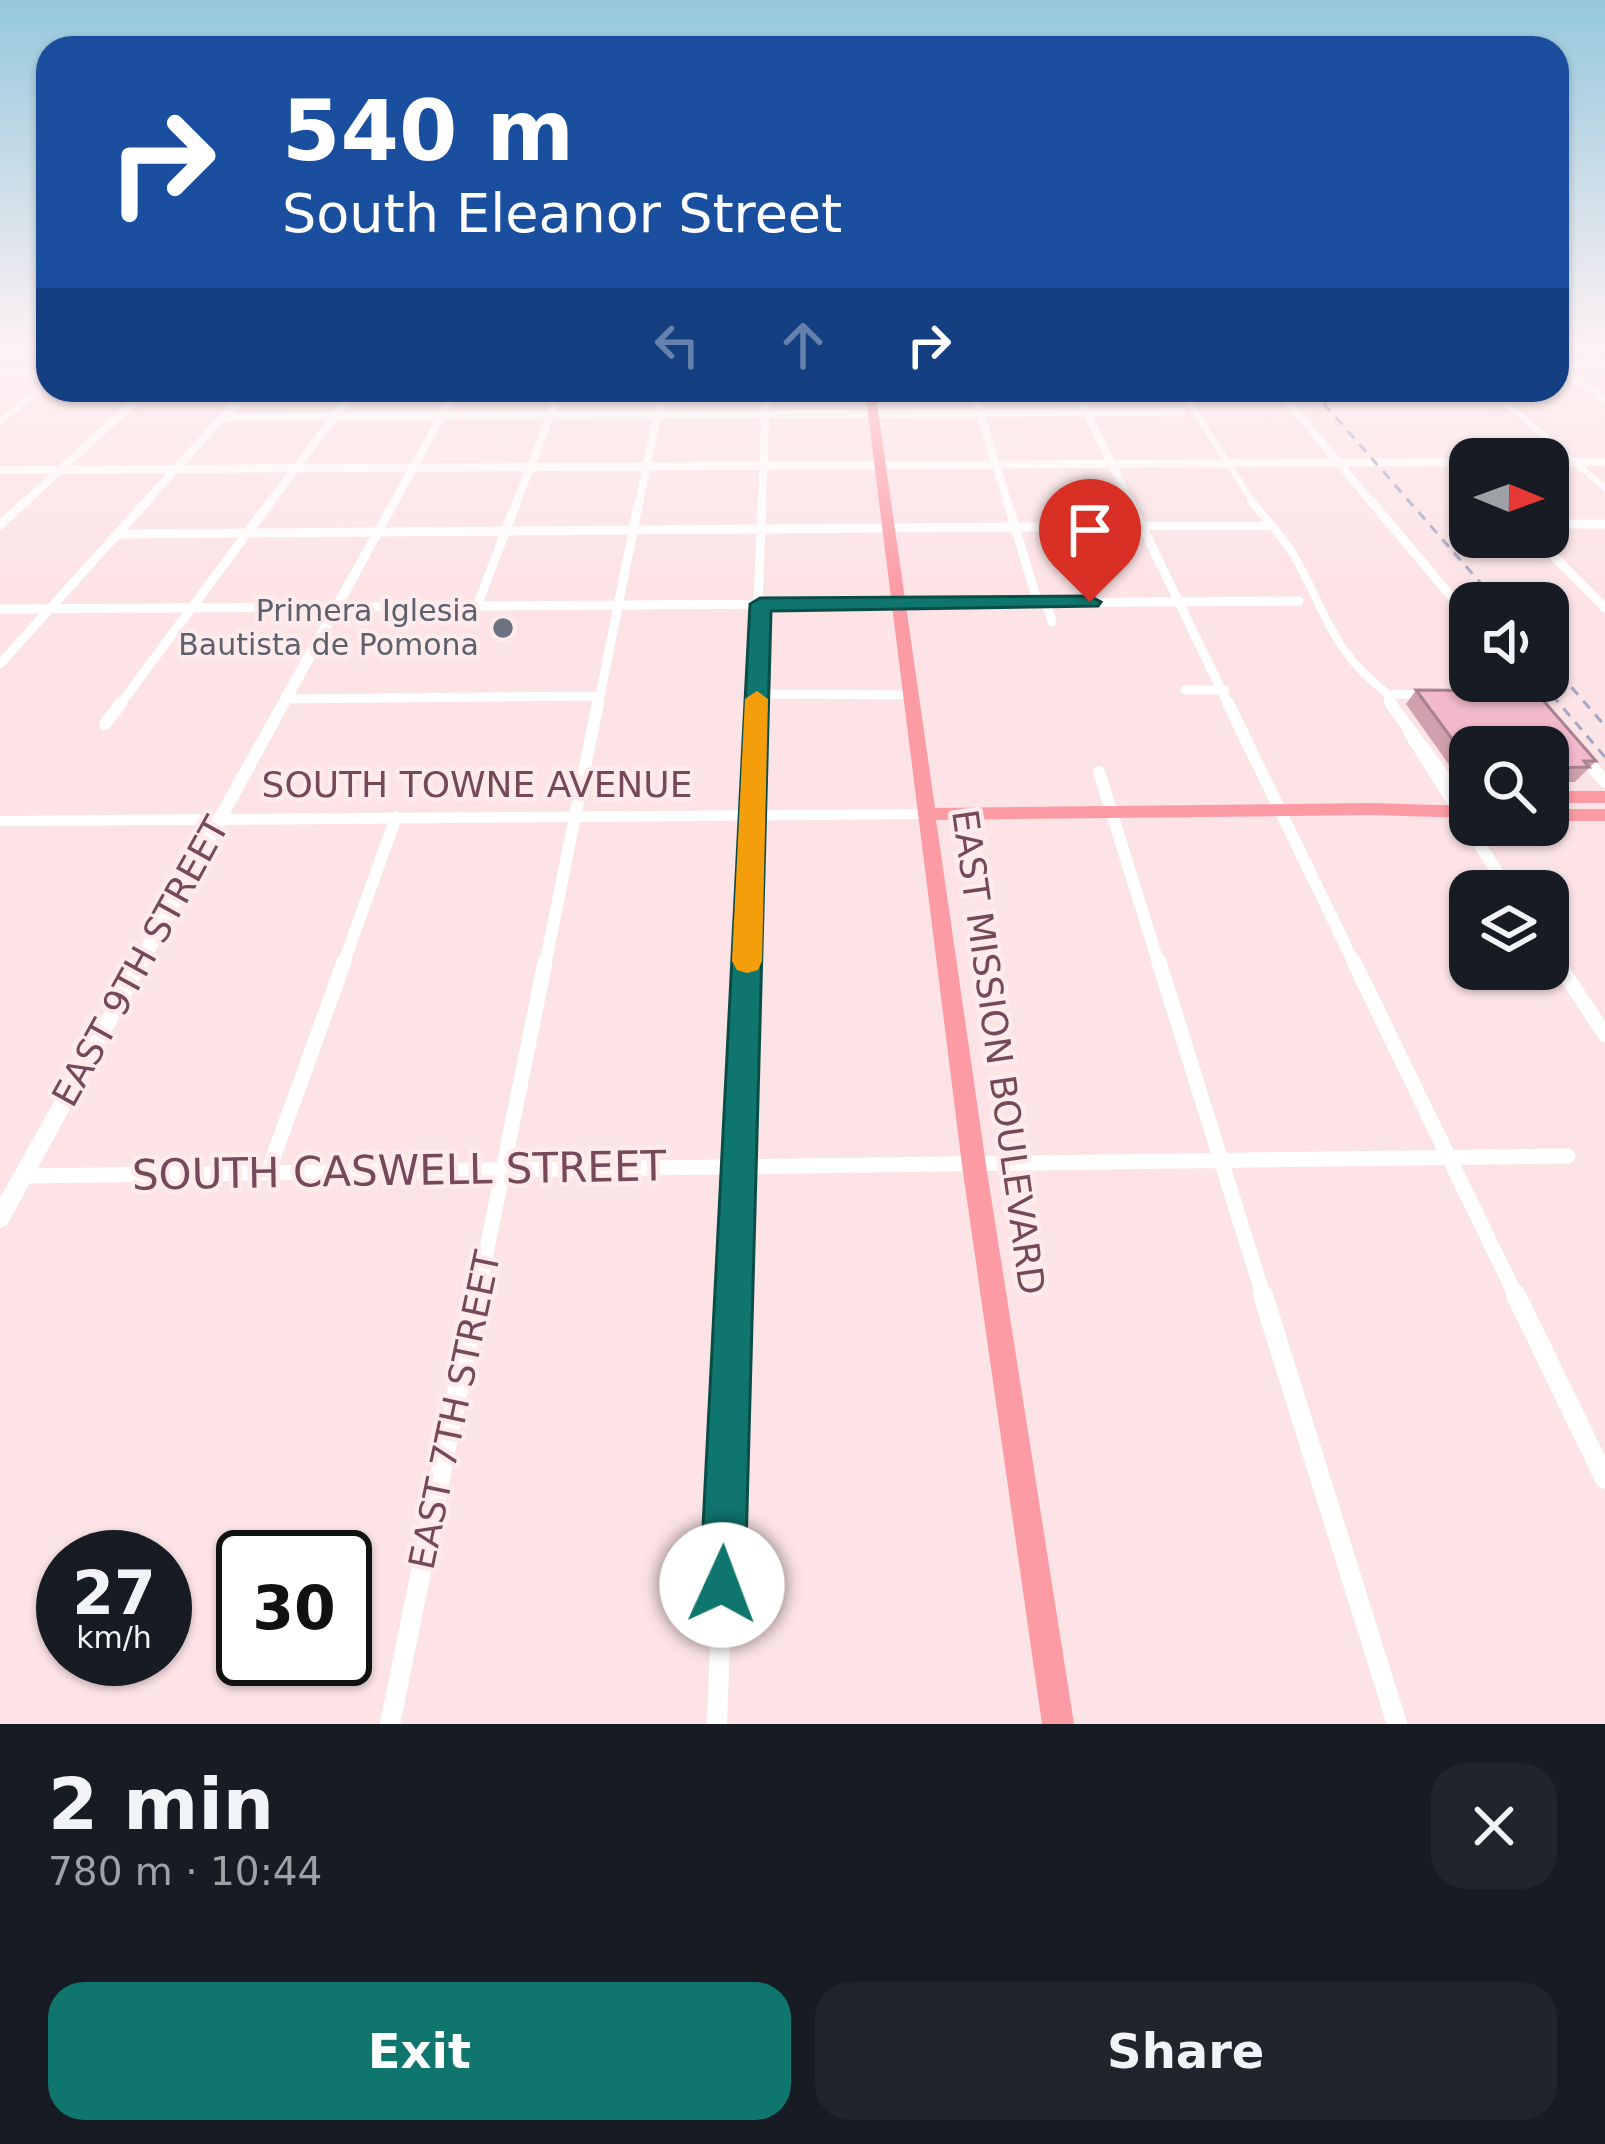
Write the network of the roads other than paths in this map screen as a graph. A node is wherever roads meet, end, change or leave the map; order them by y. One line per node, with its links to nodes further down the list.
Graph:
1 (108, 425): 30 (street)
2 (217, 425): 25 (street)
3 (326, 425): 26 (street)
4 (436, 425): 27 (street, EAST 9TH STREET)
5 (545, 425): 28 (street)
6 (655, 425): 24 (street, EAST 7TH STREET)
7 (765, 425): 23 (street)
8 (876, 425): 21 (main road, EAST MISSION BOULEVARD)
9 (984, 425): 22 (street)
10 (1093, 425): 19 (street)
11 (1204, 425): 20 (street)
12 (1308, 425): 17 (street)
13 (1531, 425): 15 (street)
14 (1569, 461): 15 (street)
15 (1573, 461): 16 (street); 31 (street)
16 (1605, 462)
17 (1339, 463): 18 (street); 20 (street); 46 (street)
18 (1449, 463)
19 (1111, 464): 20 (street); 22 (street); 35 (street)
20 (1230, 464): 36 (street)
21 (881, 465): 22 (street); 23 (street); 38 (main road, EAST MISSION BOULEVARD)
22 (997, 465): 37 (street)
23 (764, 466): 24 (street); 41 (street)
24 (648, 467): 28 (street); 40 (street, EAST 7TH STREET)
25 (179, 469): 26 (street); 30 (street); 44 (street)
26 (296, 469): 27 (street); 43 (street)
27 (410, 469): 28 (street); 42 (street, EAST 9TH STREET)
28 (528, 469): 39 (street)
29 (0, 470): 30 (street)
30 (59, 470): 34 (street)
31 (1605, 489)
32 (1569, 524): 33 (street)
33 (1605, 524)
34 (0, 525)
35 (1144, 526): 36 (street); 37 (street); 48 (street)
36 (1269, 526): 66 (street)
37 (1014, 527): 38 (street); 51 (street)
38 (889, 529): 41 (street); 50 (main road, EAST MISSION BOULEVARD)
39 (505, 530): 40 (street); 42 (street); 53 (street)
40 (634, 530): 41 (street); 54 (street, EAST 7TH STREET)
41 (762, 530): 52 (street)
42 (378, 532): 43 (street); 59 (street, EAST 9TH STREET)
43 (245, 533): 44 (street); 58 (street)
44 (117, 534): 57 (street)
45 (1557, 558): 47 (street)
46 (1449, 595)
47 (1600, 598): 55 (street)
48 (1181, 601): 49 (street); 51 (street); 63 (street)
49 (1299, 601)
50 (900, 603): 51 (street); 52 (street); 65 (main road, EAST MISSION BOULEVARD)
51 (1042, 603): 60 (street)
52 (760, 604): 54 (street); 64 (street)
53 (477, 606): 54 (street); 59 (street)
54 (618, 606): 67 (street, EAST 7TH STREET)
55 (1605, 608)
56 (0, 609): 57 (street)
57 (50, 609): 58 (street); 61 (street)
58 (190, 609): 59 (street); 72 (street)
59 (334, 609): 69 (street, EAST 9TH STREET)
60 (1052, 622)
61 (0, 664)
62 (1185, 690): 63 (street)
63 (1225, 690): 80 (street)
64 (757, 694): 65 (street); 86 (street)
65 (912, 695): 82 (main road, EAST MISSION BOULEVARD)
66 (1389, 695): 68 (street); 76 (street)
67 (599, 696): 69 (street); 84 (street, EAST 7TH STREET)
68 (1438, 696)
69 (285, 699): 88 (street, EAST 9TH STREET)
70 (1539, 702): 71 (street)
71 (1548, 713)
72 (105, 724)
73 (1577, 748): 75 (street)
74 (1099, 772): 81 (street)
75 (1605, 782)
76 (1449, 794)
77 (1605, 796): 78 (main road)
78 (1569, 797)
79 (1449, 807): 80 (main road, SOUTH TOWNE AVENUE)
80 (1282, 810): 81 (main road, SOUTH TOWNE AVENUE); 92 (street)
81 (1112, 812): 82 (main road, SOUTH TOWNE AVENUE); 94 (street)
82 (926, 814): 86 (street, SOUTH TOWNE AVENUE); 95 (main road, EAST MISSION BOULEVARD)
83 (1605, 814): 85 (main road)
84 (577, 815): 86 (street, SOUTH TOWNE AVENUE); 87 (street, SOUTH TOWNE AVENUE); 98 (street, EAST 7TH STREET)
85 (1569, 815)
86 (753, 816): 96 (street)
87 (396, 817): 88 (street, SOUTH TOWNE AVENUE); 97 (street)
88 (218, 819): 89 (street, SOUTH TOWNE AVENUE); 99 (street, EAST 9TH STREET)
89 (0, 820)
90 (1569, 981): 91 (street)
91 (1605, 1035)
92 (1451, 1156): 93 (street, SOUTH CASWELL STREET); 94 (street, SOUTH CASWELL STREET); 101 (street)
93 (1568, 1156)
94 (1220, 1157): 95 (street, SOUTH CASWELL STREET); 105 (street)
95 (974, 1165): 96 (street, SOUTH CASWELL STREET); 104 (main road, EAST MISSION BOULEVARD)
96 (740, 1167): 98 (street, SOUTH CASWELL STREET); 103 (street)
97 (269, 1169): 98 (street, SOUTH CASWELL STREET); 99 (street, SOUTH CASWELL STREET)
98 (503, 1169): 102 (street, EAST 7TH STREET)
99 (23, 1176): 100 (street, EAST 9TH STREET)
100 (0, 1217)
101 (1605, 1479)
102 (390, 1724)
103 (716, 1724)
104 (1058, 1724)
105 (1397, 1724)

